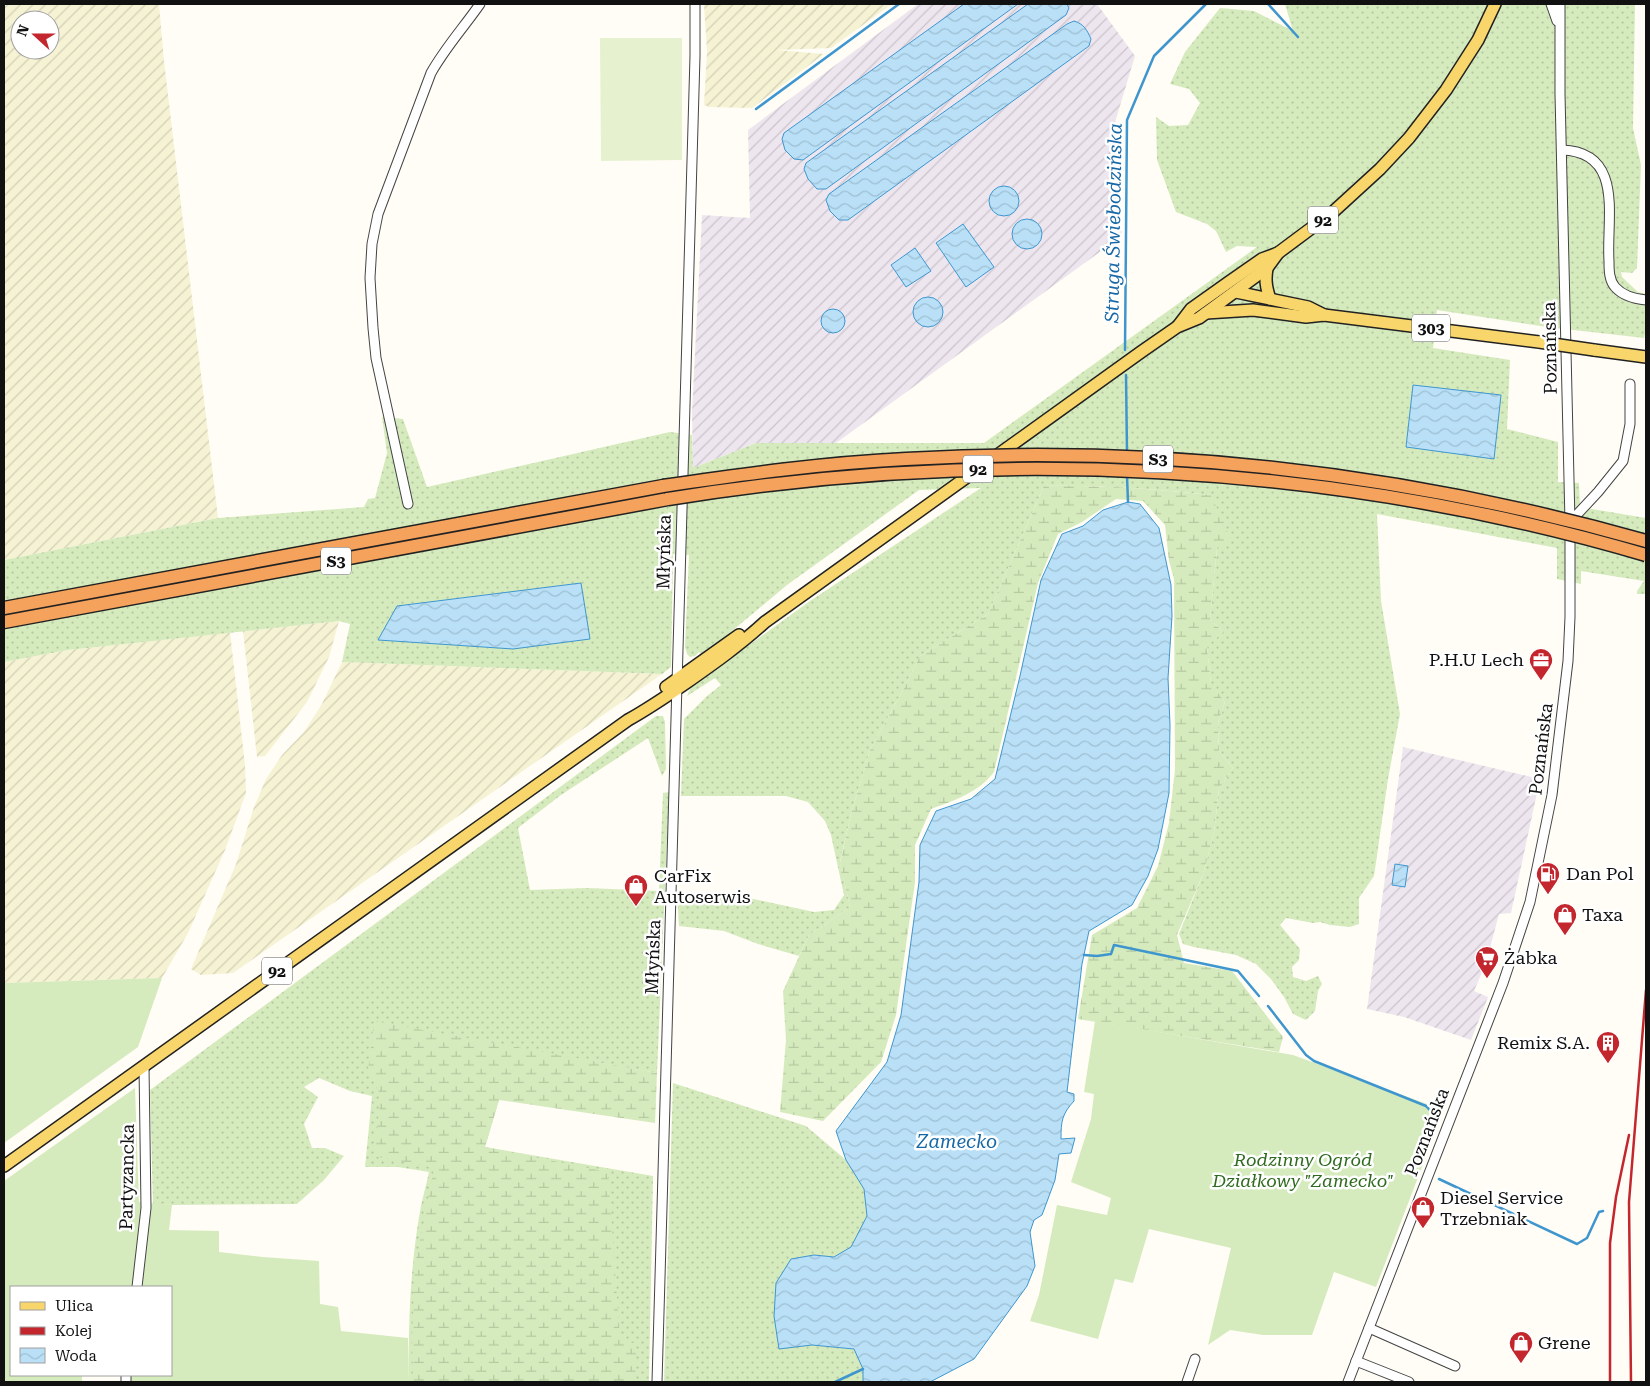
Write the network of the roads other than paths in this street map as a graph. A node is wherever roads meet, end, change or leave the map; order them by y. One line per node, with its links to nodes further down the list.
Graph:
1 (480, 4): 19 (street)
2 (695, 4): 25 (street, Młyńska)
3 (1495, 4): 8 (main road, 92)
4 (1551, 4): 6 (street, Poznańska)
5 (1560, 4): 6 (street, Poznańska)
6 (1559, 26): 7 (street, Poznańska)
7 (1562, 150): 12 (street); 20 (street, Poznańska)
8 (1278, 253): 9 (main road, 92); 10 (main road, 92)
9 (1268, 268): 10 (main road, 92); 11 (main road)
10 (1232, 287): 11 (main road, 303); 13 (main road); 14 (main road, 92); 16 (main road, 92)
11 (1270, 299): 15 (main road, 303)
12 (1646, 300)
13 (1253, 310): 14 (main road, 303); 15 (main road, 303)
14 (1206, 313): 16 (main road, 92)
15 (1324, 315): 17 (main road, 303, bridge)
16 (1177, 327): 25 (main road, 92)
17 (1645, 357)
18 (1630, 384): 20 (street)
19 (408, 504)
20 (1570, 522): 29 (street, Poznańska)
21 (1646, 540): 23 (highway, S3, bridge)
22 (1646, 555): 24 (highway, S3, bridge)
23 (4, 608)
24 (4, 622)
25 (676, 685): 26 (main road, 92); 33 (street, Młyńska)
26 (144, 1066): 27 (main road, 92); 28 (street, Partyzancka)
27 (4, 1166)
28 (137, 1286)
29 (1370, 1328): 31 (street, Poznańska); 32 (street)
30 (1195, 1359): 34 (street)
31 (1356, 1361): 35 (street, Poznańska); 36 (street)
32 (1455, 1366)
33 (657, 1382)
34 (1186, 1382)
35 (1348, 1382)
36 (1409, 1382)

